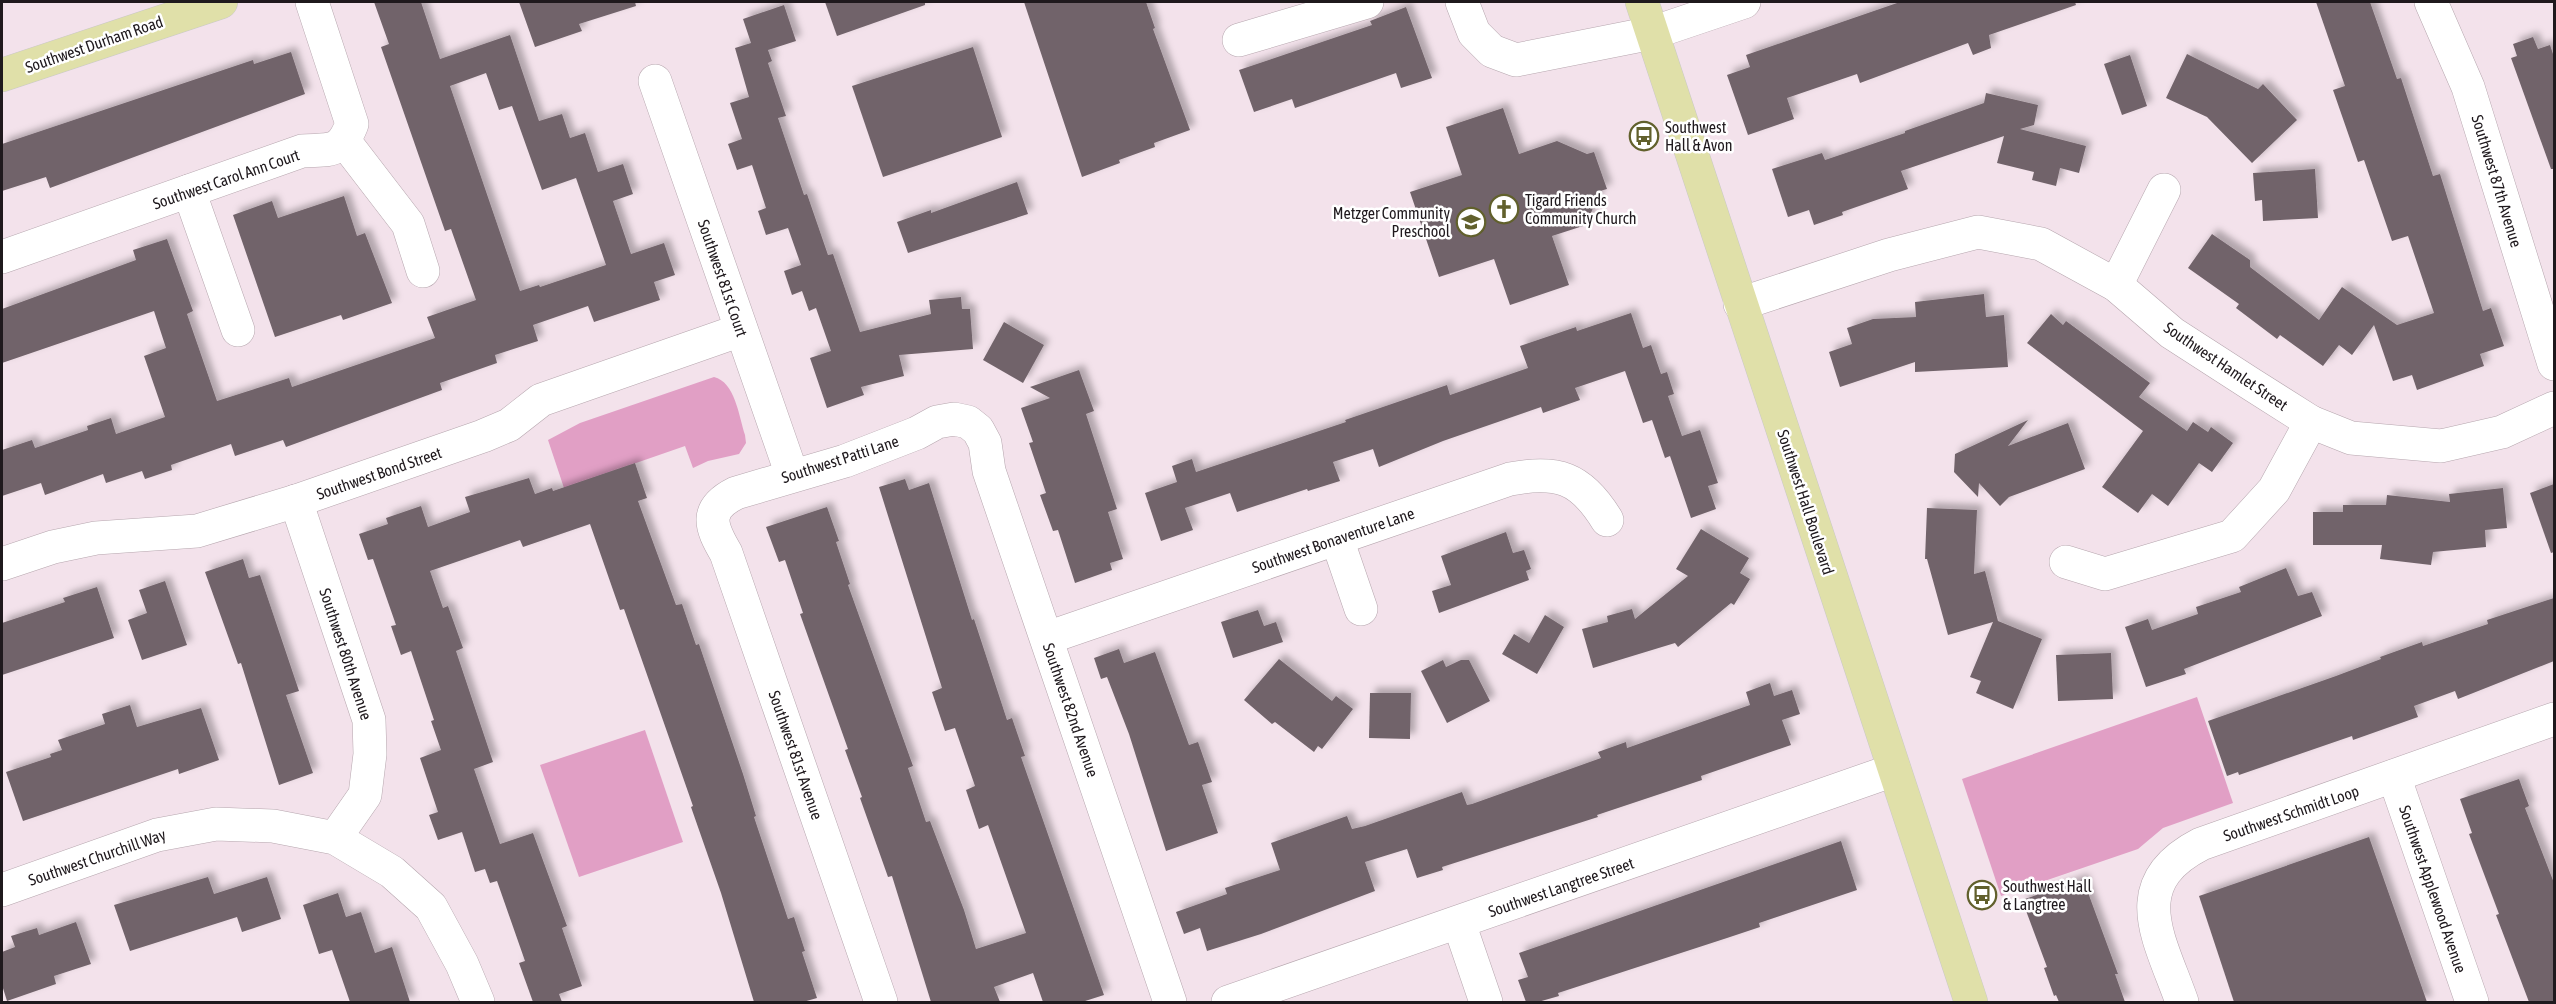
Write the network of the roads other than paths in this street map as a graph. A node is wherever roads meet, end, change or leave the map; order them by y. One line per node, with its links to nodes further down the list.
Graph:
1 (222, 2): 10 (main road, Southwest Durham Road)
2 (312, 2): 12 (street)
3 (1367, 2): 9 (street)
4 (1462, 2): 8 (street)
5 (1642, 2): 8 (main road, Southwest Hall Boulevard)
6 (1744, 2): 8 (street)
7 (2431, 2): 21 (street, Southwest 87th Avenue)
8 (1652, 33): 18 (main road, Southwest Hall Boulevard)
9 (1239, 40)
10 (2, 75)
11 (655, 81): 20 (street, Southwest 81st Court)
12 (345, 142): 14 (street, Southwest Carol Ann Court); 16 (street)
13 (2164, 190): 17 (street)
14 (189, 191): 15 (street, Southwest Carol Ann Court); 19 (street)
15 (2, 257)
16 (423, 271)
17 (2116, 285): 18 (street, Southwest Hamlet Street); 24 (street, Southwest Hamlet Street)
18 (1740, 304): 35 (main road, Southwest Hall Boulevard)
19 (238, 330)
20 (741, 330): 25 (street, Southwest 81st Court); 26 (street, Southwest Bond Street)
21 (2554, 364)
22 (2554, 408): 24 (street, Southwest Hamlet Street)
23 (968, 422): 25 (street, Southwest Patti Lane); 33 (street, Southwest 82nd Avenue)
24 (2311, 422): 30 (street)
25 (792, 475): 27 (street, Southwest Patti Lane)
26 (296, 501): 31 (street, Southwest Bond Street); 37 (street, Southwest 80th Avenue)
27 (716, 508): 41 (street, Southwest 81st Avenue)
28 (1607, 520): 29 (street, Southwest Bonaventure Lane)
29 (1337, 538): 32 (street); 33 (street, Southwest Bonaventure Lane)
30 (2067, 562)
31 (2, 564)
32 (1361, 609)
33 (1047, 638): 42 (street, Southwest 82nd Avenue)
34 (2554, 719): 36 (street, Southwest Schmidt Loop)
35 (1894, 770): 39 (street, Southwest Langtree Street); 45 (main road, Southwest Hall Boulevard)
36 (2394, 776): 46 (street, Southwest Schmidt Loop); 47 (street, Southwest Applewood Avenue)
37 (336, 838): 38 (street, Southwest Churchill Way); 40 (street)
38 (2, 890)
39 (1459, 923): 43 (street, Southwest Langtree Street); 44 (street)
40 (478, 1002)
41 (881, 1002)
42 (1170, 1002)
43 (1228, 1002)
44 (1486, 1002)
45 (1971, 1002)
46 (2182, 1002)
47 (2472, 1002)

